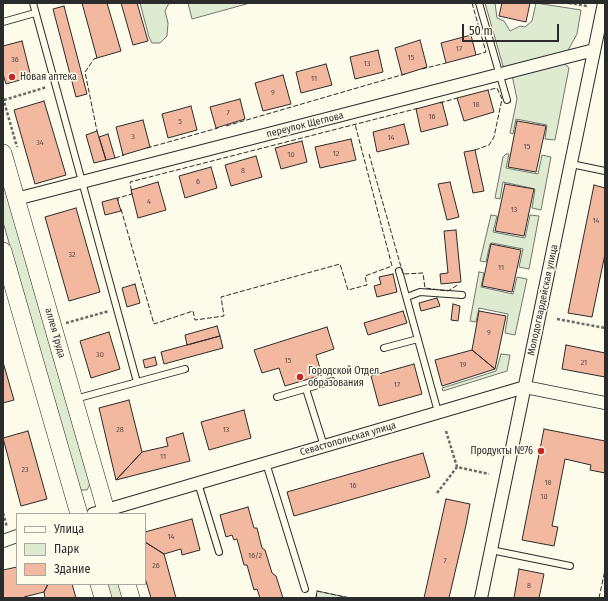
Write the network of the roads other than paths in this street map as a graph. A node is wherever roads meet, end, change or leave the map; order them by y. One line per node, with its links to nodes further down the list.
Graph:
1 (33, 3): 4 (lane)
2 (479, 3): 7 (lane)
3 (604, 3): 6 (street, Молодогвардейская улица)
4 (35, 13): 5 (lane); 12 (lane)
5 (3, 22)
6 (594, 50): 7 (street, переулок Щеглова); 10 (street, Молодогвардейская улица)
7 (500, 75): 8 (lane); 12 (street, переулок Щеглова)
8 (507, 100)
9 (3, 153): 13 (main road, аллея Труда)
10 (571, 164): 11 (lane); 23 (street, Молодогвардейская улица)
11 (605, 171)
12 (82, 182): 13 (street, переулок Щеглова); 22 (lane)
13 (16, 199): 26 (main road, аллея Труда)
14 (4, 258): 32 (main road)
15 (399, 271): 17 (lane)
16 (462, 295): 17 (lane)
17 (407, 297): 18 (lane)
18 (418, 339): 19 (lane); 28 (lane)
19 (384, 348)
20 (185, 369): 22 (lane)
21 (332, 381): 24 (lane)
22 (137, 382): 26 (lane)
23 (525, 387): 27 (street, Севастопольская улица); 28 (street, Севастопольская улица); 36 (street, Молодогвардейская улица)
24 (306, 389): 25 (lane); 29 (lane)
25 (277, 397)
26 (74, 399): 33 (main road, аллея Труда)
27 (605, 403)
28 (438, 412): 29 (street, Севастопольская улица)
29 (324, 446): 30 (street, Севастопольская улица)
30 (266, 463): 31 (street, Севастопольская улица); 41 (lane)
31 (198, 483): 33 (street, Севастопольская улица); 37 (lane)
32 (79, 513)
33 (102, 513)
34 (16, 536): 35 (street)
35 (3, 541)
36 (491, 550): 38 (lane); 44 (street, Молодогвардейская улица)
37 (219, 552)
38 (570, 566)
39 (99, 585): 42 (main road)
40 (127, 585): 43 (main road)
41 (305, 589)
42 (103, 598)
43 (131, 598)
44 (481, 598)

